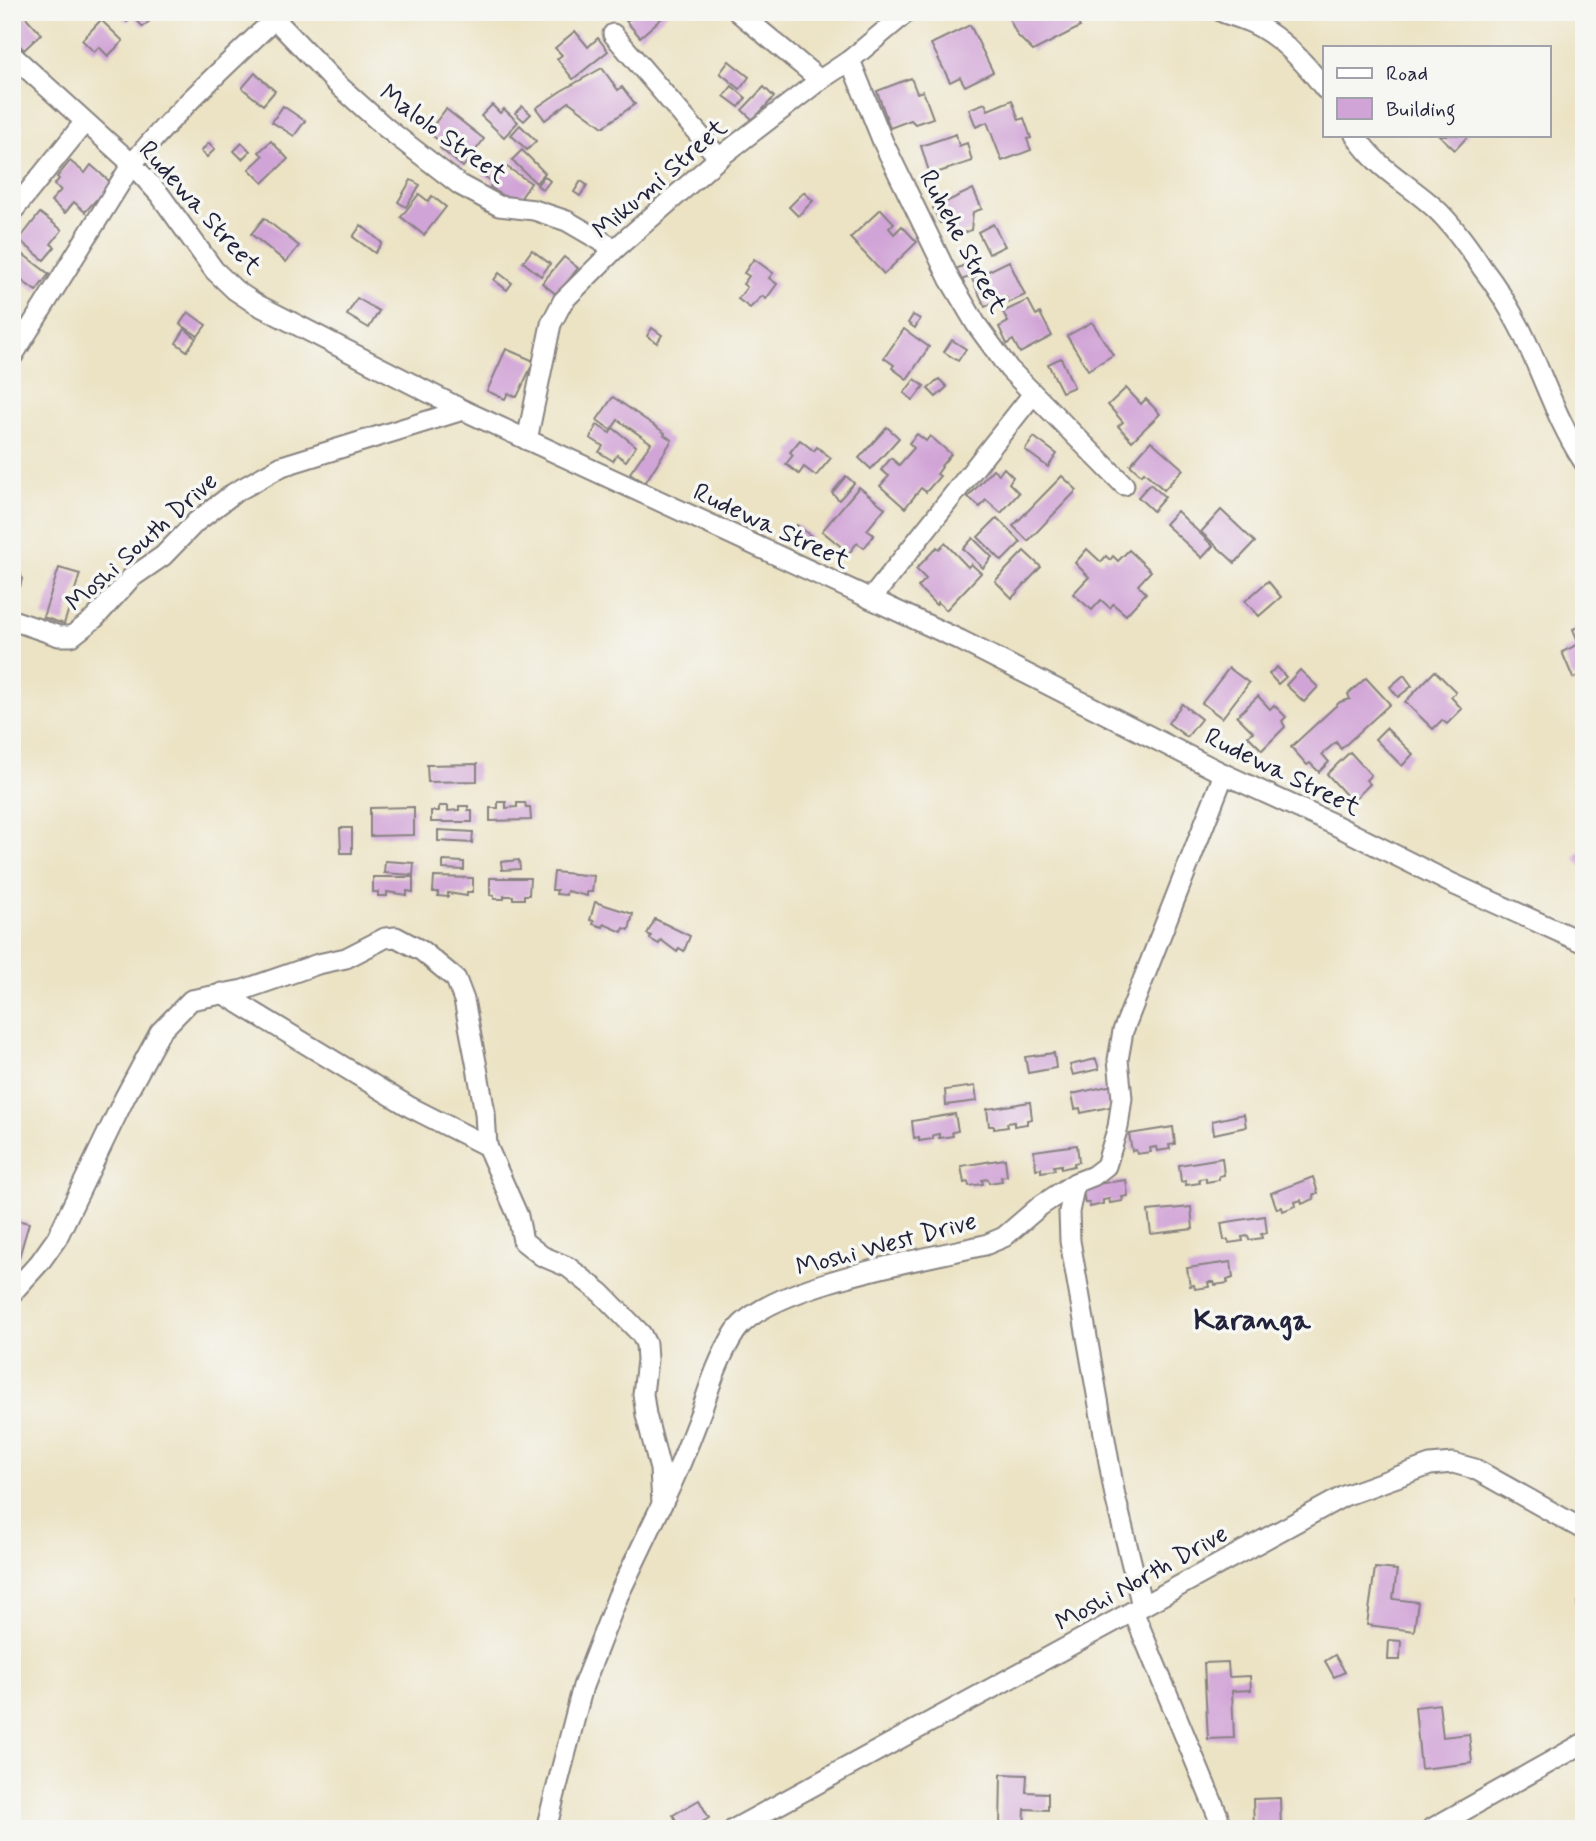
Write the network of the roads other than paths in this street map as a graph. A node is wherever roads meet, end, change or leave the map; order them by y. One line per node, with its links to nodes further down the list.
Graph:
1 (738, 12): 8 (street)
2 (907, 12): 7 (street, Mikumi Street)
3 (1222, 12): 9 (street)
4 (275, 15): 13 (street); 15 (street, Malolo Street)
5 (613, 34): 12 (street)
6 (12, 55): 10 (street, Rudewa Street)
7 (850, 61): 8 (street, Mikumi Street); 17 (street, Ruhehe Street)
8 (820, 80): 12 (street, Mikumi Street)
9 (1323, 86)
10 (84, 123): 13 (street, Rudewa Street); 14 (street)
11 (1356, 136): 20 (street)
12 (719, 158): 15 (street, Mikumi Street)
13 (132, 164): 16 (street); 18 (street, Rudewa Street)
14 (12, 212)
15 (615, 249): 19 (street, Mikumi Street)
16 (12, 357)
17 (1033, 394): 22 (street, Ruhehe Street); 23 (street)
18 (463, 410): 19 (street, Rudewa Street); 24 (street, Moshi South Drive)
19 (527, 440): 23 (street, Rudewa Street)
20 (1578, 440): 21 (street)
21 (1584, 462)
22 (1124, 485)
23 (871, 599): 25 (street, Rudewa Street)
24 (12, 620)
25 (1224, 774): 26 (street, Rudewa Street); 29 (street, Moshi West Drive)
26 (1584, 943)
27 (222, 993): 28 (street); 28 (street); 30 (street)
28 (487, 1146): 31 (street)
29 (1075, 1183): 31 (street, Moshi West Drive); 33 (street)
30 (12, 1293)
31 (662, 1504): 35 (street, Moshi West Drive)
32 (1584, 1530): 33 (street, Moshi North Drive)
33 (1138, 1609): 36 (street, Moshi North Drive); 37 (street)
34 (1584, 1742): 38 (street)
35 (546, 1829)
36 (734, 1829)
37 (1220, 1829)
38 (1431, 1829)

